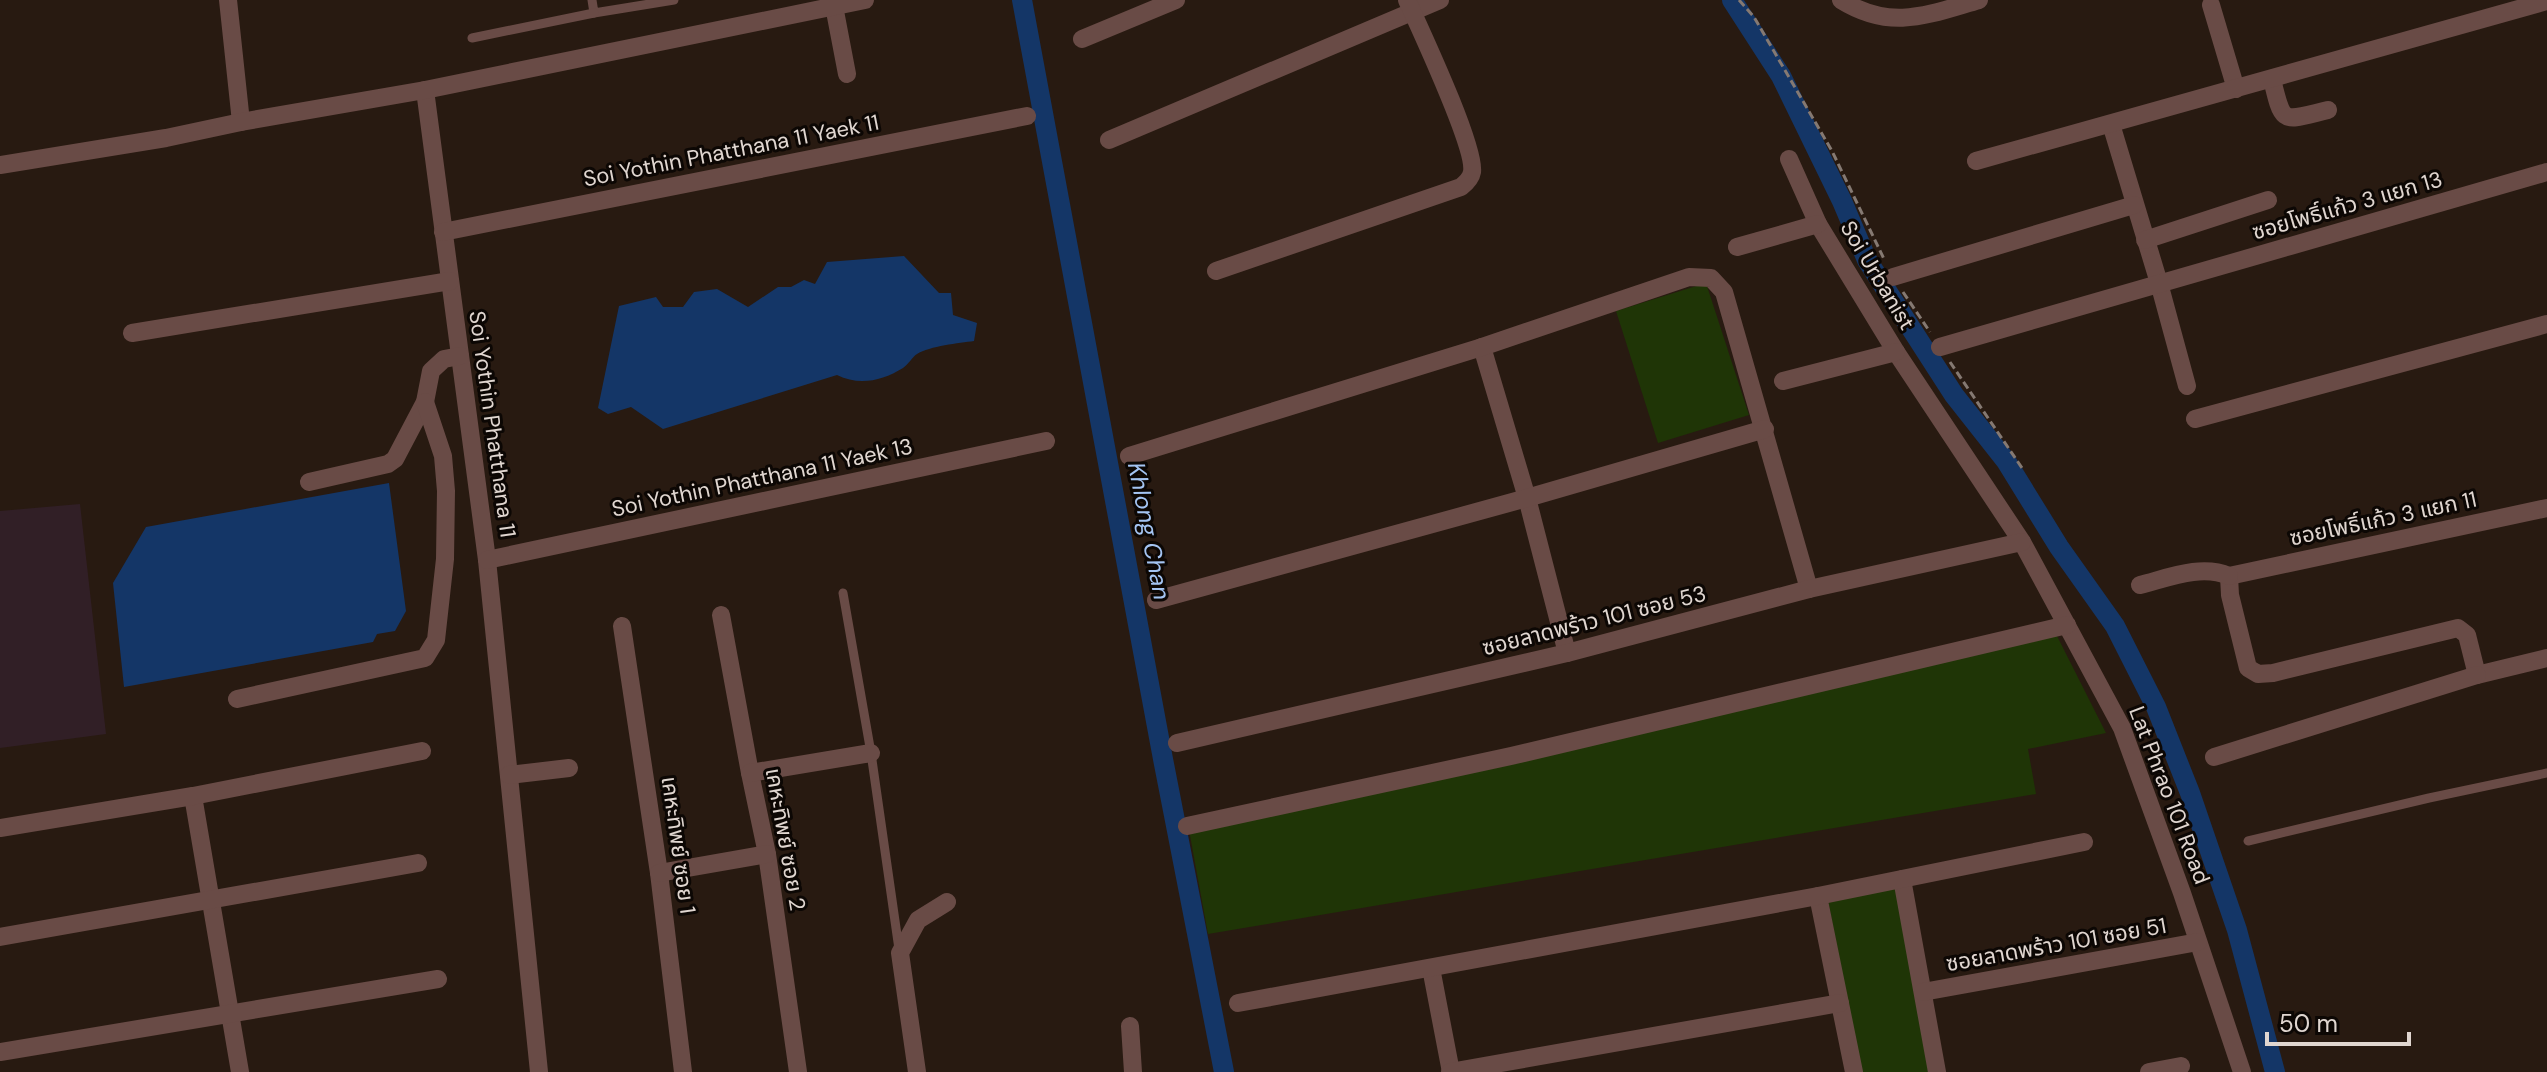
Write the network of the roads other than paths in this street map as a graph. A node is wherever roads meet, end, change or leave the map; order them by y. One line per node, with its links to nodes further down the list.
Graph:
1 (228, 0): 23 (street)
2 (592, 0): 14 (lane)
3 (674, 0): 14 (lane)
4 (865, 0): 12 (street)
5 (1176, 0): 16 (street)
6 (1440, 0): 13 (street)
7 (1841, 0): 8 (street)
8 (1979, 0)
9 (2547, 1): 18 (street)
10 (2211, 5): 19 (street)
11 (809, 6): 12 (street); 20 (street)
12 (834, 6): 17 (street)
13 (1410, 6): 25 (street); 36 (street)
14 (594, 13): 15 (lane)
15 (472, 38)
16 (1082, 39)
17 (847, 74)
18 (2272, 79): 19 (street); 21 (street)
19 (2236, 89): 24 (street)
20 (425, 90): 23 (street); 33 (street, Soi Yothin Phatthana 11)
21 (2328, 110)
22 (1027, 116): 33 (street, Soi Yothin Phatthana 11 Yaek 11)
23 (241, 122): 28 (street)
24 (2111, 124): 27 (street); 31 (street)
25 (1109, 140)
26 (1789, 159): 32 (street, Soi Urbanist)
27 (1976, 161)
28 (0, 165)
29 (2547, 172): 39 (street, ซอยโพธิ์แก้ว 3 แยก 13)
30 (2268, 200): 34 (street)
31 (2134, 205): 34 (street); 37 (street)
32 (1818, 224): 35 (street, Soi Urbanist); 44 (street, Soi Urbanist)
33 (443, 232): 38 (street, Soi Yothin Phatthana 11)
34 (2145, 240): 39 (street)
35 (1737, 247)
36 (1216, 271)
37 (1893, 277)
38 (450, 281): 41 (street); 45 (street, Soi Yothin Phatthana 11)
39 (2159, 283): 43 (street, ซอยโพธิ์แก้ว 3 แยก 13); 47 (street)
40 (2547, 324): 49 (street)
41 (132, 333)
42 (1482, 347): 50 (street); 52 (street); 55 (street)
43 (1940, 347)
44 (1896, 352): 46 (street, Soi Urbanist); 53 (street, Soi Urbanist)
45 (460, 356): 48 (street); 58 (street, Soi Yothin Phatthana 11)
46 (1783, 381)
47 (2187, 386)
48 (425, 402): 54 (street); 70 (street)
49 (2195, 419)
50 (1765, 429): 55 (street); 61 (street)
51 (1046, 441): 58 (street, Soi Yothin Phatthana 11 Yaek 13)
52 (1129, 456)
53 (1973, 467): 57 (street, Lat Phrao 101 Road)
54 (309, 482)
55 (1527, 498): 63 (street); 67 (street)
56 (2547, 508): 59 (street, ซอยโพธิ์แก้ว 3 แยก 11)
57 (2022, 542): 61 (street, ซอยลาดพร้าว 101 ซอย 53); 65 (street, Lat Phrao 101 Road)
58 (487, 560): 78 (street, Soi Yothin Phatthana 11)
59 (2229, 576): 60 (street, ซอยโพธิ์แก้ว 3 แยก 11); 69 (street)
60 (2140, 585)
61 (1809, 589): 67 (street, ซอยลาดพร้าว 101 ซอย 53)
62 (843, 593): 73 (lane)
63 (1156, 600)
64 (721, 615): 76 (street, เคหะทิพย์ ซอย 2)
65 (2067, 625): 80 (street); 92 (street, Lat Phrao 101 Road)
66 (622, 626): 86 (street, เคหะทิพย์ ซอย 1)
67 (1567, 653): 71 (street, ซอยลาดพร้าว 101 ซอย 53)
68 (2547, 658): 69 (street)
69 (2477, 675): 74 (street)
70 (237, 699)
71 (1177, 743)
72 (422, 751): 79 (street)
73 (871, 753): 76 (street); 93 (lane)
74 (2214, 757)
75 (569, 768): 78 (street)
76 (750, 773): 84 (street, เคหะทิพย์ ซอย 2)
77 (2547, 773): 82 (lane)
78 (509, 775): 104 (street, Soi Yothin Phatthana 11)
79 (193, 796): 81 (street); 89 (street)
80 (1187, 826)
81 (0, 828)
82 (2248, 841)
83 (2084, 842): 87 (street)
84 (767, 854): 86 (street); 106 (street, เคหะทิพย์ ซอย 2)
85 (418, 863): 89 (street)
86 (659, 873): 105 (street, เคหะทิพย์ ซอย 1)
87 (1902, 879): 88 (street); 96 (street)
88 (1818, 896): 94 (street); 98 (street)
89 (211, 898): 91 (street); 99 (street)
90 (947, 902): 93 (street)
91 (0, 937)
92 (2198, 942): 96 (street, ซอยลาดพร้าว 101 ซอย 51); 113 (street, Lat Phrao 101 Road)
93 (900, 953): 107 (street)
94 (1431, 968): 97 (street); 109 (street)
95 (438, 979): 99 (street)
96 (1923, 992): 111 (street)
97 (1238, 1003)
98 (1840, 1003): 109 (street); 110 (street)
99 (231, 1012): 101 (street); 103 (street)
100 (1130, 1026): 108 (street)
101 (0, 1052)
102 (2181, 1066): 112 (street)
103 (240, 1072)
104 (539, 1072)
105 (683, 1072)
106 (798, 1072)
107 (917, 1072)
108 (1133, 1072)
109 (1451, 1072)
110 (1854, 1072)
111 (1937, 1072)
112 (2149, 1072)
113 (2242, 1072)

